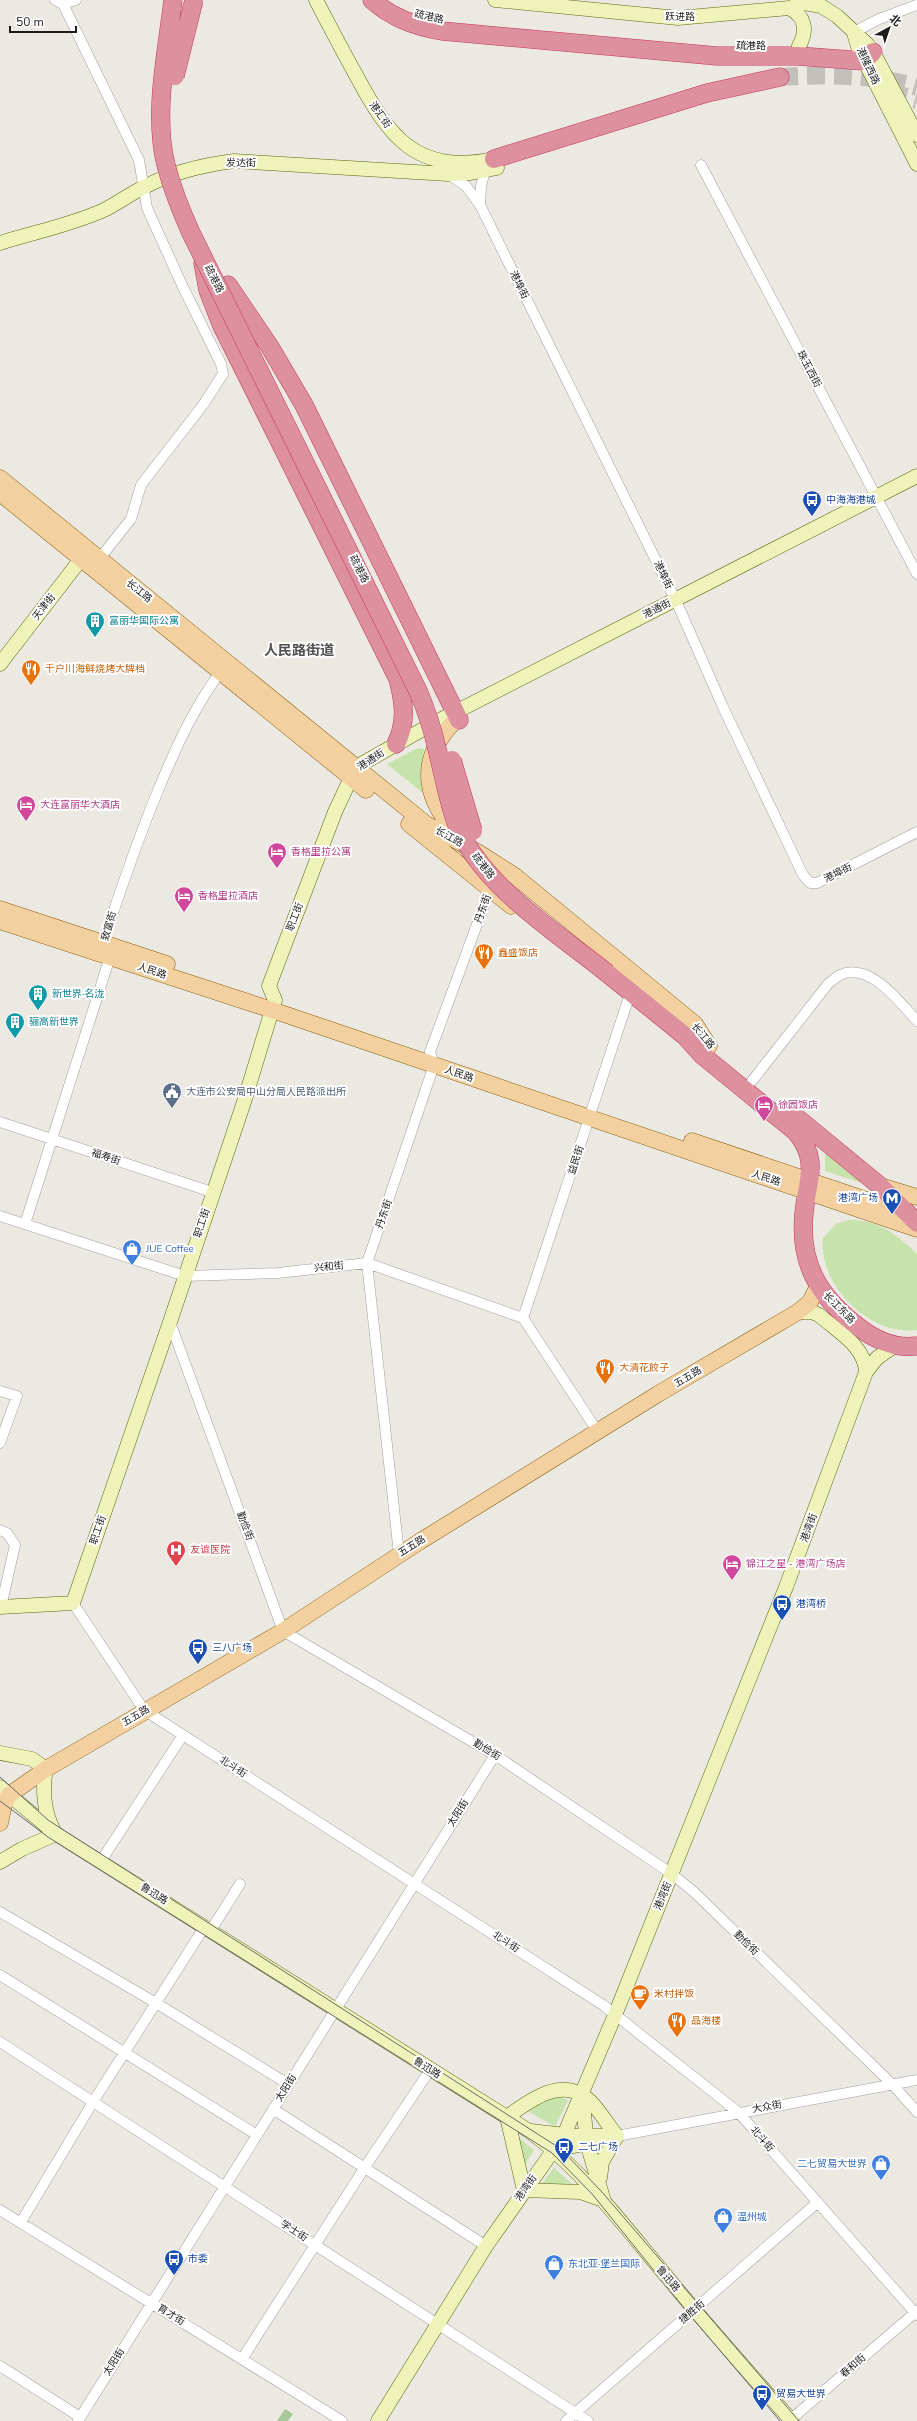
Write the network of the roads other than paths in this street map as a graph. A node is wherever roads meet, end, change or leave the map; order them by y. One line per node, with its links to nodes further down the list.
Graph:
1 (76, 0): 9 (street)
2 (173, 0): 26 (highway, 疏港路, bridge)
3 (194, 0): 27 (highway, 疏港路, bridge)
4 (306, 0): 19 (main road, 港汇街)
5 (316, 0): 19 (main road, 港汇街)
6 (372, 0): 13 (highway)
7 (387, 0): 13 (highway, 疏港路)
8 (496, 0): 11 (main road, 跃进路)
9 (59, 2): 23 (street)
10 (917, 5): 12 (street)
11 (789, 8): 12 (main road, 跃进路); 14 (main road)
12 (854, 32): 15 (main road, 港隆西路)
13 (632, 43): 14 (highway, 疏港路); 15 (highway, 疏港路)
14 (799, 46): 15 (highway, 疏港路)
15 (866, 54): 17 (main road, 港隆西路); 18 (main road, 港隆西路)
16 (782, 83): 21 (highway)
17 (917, 135)
18 (917, 164)
19 (426, 165): 21 (main road, 港汇街); 22 (main road, 发达街); 23 (main road, 发达街)
20 (701, 165): 32 (street, 珠玉西街)
21 (492, 166): 22 (main road, 发达街); 24 (street)
22 (448, 174): 24 (street, 港埠街)
23 (144, 187): 25 (main road, 发达街); 33 (street)
24 (480, 205): 35 (street, 港埠街)
25 (0, 242)
26 (201, 253): 39 (highway, bridge); 47 (highway, 疏港路, bridge)
27 (228, 285): 38 (highway); 47 (highway, 疏港路, bridge)
28 (917, 476): 32 (main road, 港通街)
29 (0, 478): 33 (main road, 长江路)
30 (917, 484): 32 (main road, 港通街)
31 (0, 493): 33 (main road, 长江路)
32 (878, 500): 34 (street, 珠玉西街); 35 (main road, 港通街)
33 (90, 559): 36 (main road, 天津街); 37 (main road, 长江路)
34 (917, 574)
35 (677, 603): 38 (main road, 港通街); 41 (street, 港埠街)
36 (0, 664)
37 (224, 667): 40 (main road, 长江路); 46 (street, 致富街)
38 (456, 718): 39 (main road, 港通街); 40 (main road, 港通街); 42 (main road)
39 (396, 744): 40 (main road, 港通街)
40 (357, 773): 42 (main road, 长江路); 43 (main road); 49 (main road, 职工街)
41 (917, 832)
42 (479, 853): 51 (main road, 长江路)
43 (490, 889): 48 (main road); 52 (street, 丹东街)
44 (0, 909): 46 (main road, 人民路)
45 (0, 921): 46 (main road, 人民路)
46 (107, 950): 49 (main road, 人民路); 56 (street, 致富街)
47 (609, 970): 51 (highway, 疏港路)
48 (628, 1000): 51 (main road); 54 (street, 益民街)
49 (273, 1005): 52 (main road, 人民路); 60 (main road, 职工街)
50 (917, 1021): 53 (street)
51 (705, 1050): 53 (highway, 长江路); 58 (highway, 长江路)
52 (432, 1059): 54 (main road, 人民路); 66 (street, 丹东街)
53 (752, 1081): 59 (highway, 长江路)
54 (591, 1113): 57 (main road, 人民路); 70 (street, 益民街)
55 (0, 1122): 56 (street, 福寿街)
56 (52, 1140): 60 (street, 福寿街); 65 (street, 致富街)
57 (787, 1179): 58 (main road, 人民路); 62 (main road)
58 (808, 1186): 62 (highway, 长江东路); 64 (main road, 人民路)
59 (880, 1186): 61 (main road); 64 (highway, 长江路)
60 (212, 1192): 67 (main road, 职工街)
61 (917, 1197)
62 (804, 1213): 68 (highway, 长江东路)
63 (0, 1216): 65 (street, 兴和街)
64 (916, 1221)
65 (25, 1224): 67 (street, 兴和街)
66 (367, 1263): 67 (street, 兴和街); 70 (street, 兴和街); 79 (street, 丹东街)
67 (185, 1276): 71 (main road, 职工街)
68 (818, 1286): 69 (main road, 五五路); 72 (highway, 长江东路)
69 (798, 1312): 74 (main road); 76 (main road, 五五路)
70 (523, 1318): 76 (street)
71 (170, 1322): 80 (main road, 职工街); 82 (street, 勤俭街)
72 (894, 1346): 73 (highway, 长江东路); 74 (main road, 港湾街)
73 (917, 1346)
74 (866, 1372): 93 (main road, 港湾街)
75 (0, 1391): 77 (street)
76 (598, 1432): 79 (main road, 五五路)
77 (0, 1443)
78 (0, 1530): 81 (street)
79 (399, 1554): 82 (main road, 五五路)
80 (73, 1603): 81 (main road); 83 (street, 北斗街)
81 (0, 1607)
82 (283, 1631): 83 (main road, 五五路); 86 (street, 勤俭街)
83 (144, 1710): 84 (street, 北斗街); 87 (main road, 五五路)
84 (183, 1735): 91 (street); 94 (street, 北斗街)
85 (0, 1753): 87 (main road)
86 (495, 1755): 93 (street, 勤俭街); 94 (street, 太阳街)
87 (46, 1769): 88 (main road, 五五路); 90 (main road)
88 (3, 1795): 89 (main road); 90 (main road, 鲁迅路)
89 (0, 1823)
90 (56, 1834): 91 (main road, 鲁迅路); 92 (main road)
91 (101, 1861): 97 (main road, 鲁迅路)
92 (0, 1862)
93 (672, 1874): 101 (main road, 港湾街); 107 (street, 勤俭街)
94 (414, 1883): 100 (street, 太阳街); 101 (street, 北斗街)
95 (240, 1884): 97 (street)
96 (0, 1912): 99 (street)
97 (208, 1928): 99 (street); 100 (main road, 鲁迅路)
98 (0, 1975): 103 (street)
99 (156, 2003): 103 (street); 106 (street)
100 (334, 2010): 104 (main road, 鲁迅路); 106 (street, 太阳街)
101 (615, 2015): 108 (main road, 港湾街); 111 (street, 北斗街)
102 (0, 2042): 109 (street, 学士街)
103 (125, 2052): 109 (street); 115 (street)
104 (430, 2070): 113 (main road, 鲁迅路); 120 (street)
105 (917, 2080): 107 (street, 大众街)
106 (288, 2084): 110 (street, 太阳街)
107 (893, 2085): 111 (street, 大众街); 112 (street, 勤俭街)
108 (582, 2095): 113 (main road); 116 (main road, 港湾街); 117 (main road); 118 (main road)
109 (93, 2102): 122 (street, 学士街); 127 (street)
110 (273, 2109): 115 (street, 太阳街); 120 (street)
111 (738, 2112): 117 (street, 大众街); 125 (street, 北斗街)
112 (917, 2112)
113 (507, 2117): 114 (main road, 鲁迅路); 123 (main road)
114 (529, 2130): 116 (main road); 119 (main road, 鲁迅路)
115 (256, 2135): 122 (street, 太阳街)
116 (564, 2136): 118 (main road); 119 (main road, 港湾街)
117 (617, 2136): 118 (main road); 121 (main road)
118 (587, 2140): 119 (main road); 121 (main road)
119 (555, 2150): 123 (main road, 港湾街); 124 (main road, 鲁迅路)
120 (365, 2167): 128 (street); 129 (street)
121 (599, 2184): 124 (main road)
122 (224, 2186): 128 (street, 学士街); 130 (street, 太阳街)
123 (524, 2190): 124 (main road); 129 (main road, 港湾街)
124 (604, 2202): 131 (main road, 鲁迅路)
125 (818, 2202): 131 (street, 捷胜街); 132 (street, 北斗街)
126 (0, 2210): 127 (street, 育才街)
127 (21, 2222): 130 (street, 育才街)
128 (315, 2245): 133 (street, 学士街); 134 (street)
129 (486, 2246): 133 (main road, 港湾街)
130 (151, 2302): 134 (street, 育才街); 137 (street, 太阳街)
131 (694, 2310): 136 (street, 捷胜街); 142 (main road, 鲁迅路)
132 (916, 2313): 142 (street, 春和街)
133 (438, 2323): 136 (street, 学士街); 139 (main road, 港湾街)
134 (242, 2359): 138 (street, 育才街)
135 (0, 2366): 137 (street)
136 (576, 2413): 140 (street, 捷胜街); 141 (street, 学士街)
137 (79, 2419)
138 (342, 2421)
139 (378, 2421)
140 (566, 2421)
141 (588, 2421)
142 (790, 2421)

